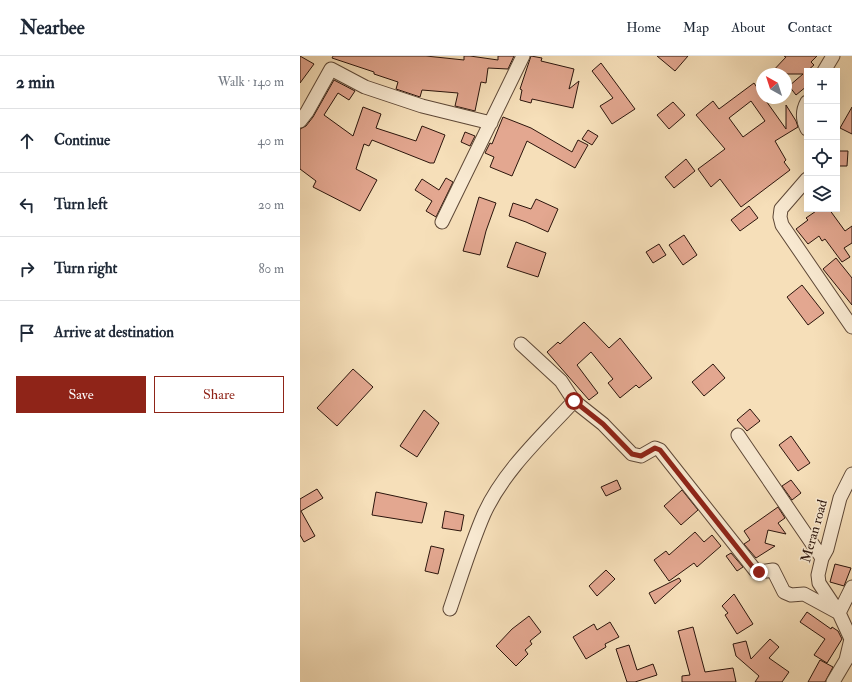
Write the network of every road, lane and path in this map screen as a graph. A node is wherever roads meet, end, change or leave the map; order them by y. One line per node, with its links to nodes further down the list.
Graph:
1 (523, 56): 7 (street)
2 (833, 56): 3 (street)
3 (826, 68)
4 (804, 108): 5 (street)
5 (804, 120)
6 (300, 121): 7 (street)
7 (491, 123): 9 (street)
8 (804, 182): 10 (street)
9 (442, 222)
10 (852, 327)
11 (521, 344): 12 (street)
12 (574, 401): 17 (street); 18 (street)
13 (738, 435): 15 (street)
14 (852, 474): 15 (street, Meran road)
15 (822, 558): 18 (street, Meran road)
16 (852, 587): 18 (street)
17 (450, 609)
18 (839, 613): 19 (street, Meran road)
19 (833, 682)

